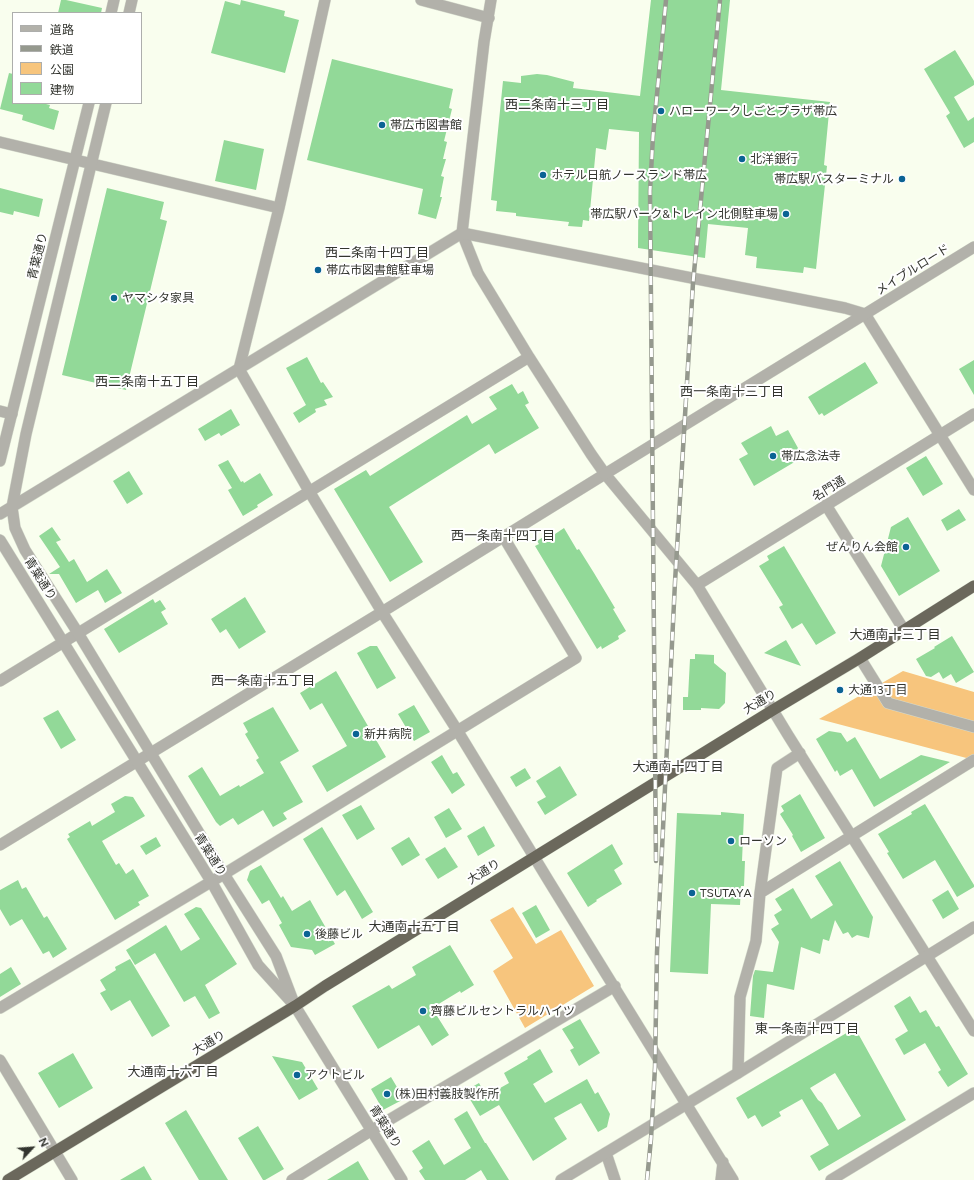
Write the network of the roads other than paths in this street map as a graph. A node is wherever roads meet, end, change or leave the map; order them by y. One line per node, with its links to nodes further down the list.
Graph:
1 (114, 0): 6 (street)
2 (132, 0): 7 (street)
3 (324, 0): 14 (street)
4 (421, 0): 8 (street)
5 (491, 0): 8 (street)
6 (111, 12)
7 (129, 12)
8 (489, 18): 15 (street)
9 (89, 104): 12 (street, 青葉通り)
10 (106, 104): 13 (street)
11 (0, 142): 12 (street)
12 (76, 159): 13 (street); 21 (street, 青葉通り)
13 (91, 164): 14 (street); 29 (street)
14 (279, 208): 19 (street)
15 (462, 233): 17 (street); 18 (street); 19 (street)
16 (974, 247): 17 (street, メイプルロード)
17 (865, 314): 23 (street); 25 (street, メイプルロード)
18 (529, 357): 25 (street); 27 (street)
19 (239, 369): 27 (street); 29 (street)
20 (0, 411): 21 (street)
21 (12, 414): 24 (street, 青葉通り)
22 (974, 414): 23 (street, 名門通)
23 (940, 436): 26 (street); 28 (street, 名門通)
24 (0, 461)
25 (605, 474): 31 (street, メイプルロード); 33 (street)
26 (974, 490)
27 (309, 491): 35 (street); 37 (street)
28 (826, 505): 33 (street, 名門通); 36 (street)
29 (12, 507): 30 (street); 37 (street)
30 (0, 514)
31 (502, 536): 35 (street, メイプルロード); 43 (street)
32 (0, 540): 38 (street, 青葉通り)
33 (697, 585): 41 (street)
34 (974, 586): 36 (highway, 大通り)
35 (382, 612): 43 (street); 44 (street, メイプルロード)
36 (904, 630): 39 (highway, 大通り)
37 (78, 633): 38 (street); 44 (street)
38 (63, 642): 40 (street); 47 (street, 青葉通り)
39 (860, 658): 41 (highway, 大通り); 42 (street)
40 (0, 681)
41 (773, 710): 45 (street); 50 (highway, 大通り)
42 (974, 727)
43 (458, 730): 50 (street); 51 (street)
44 (151, 753): 47 (street, メイプルロード); 51 (street)
45 (800, 753): 48 (street); 53 (street)
46 (974, 760): 48 (street)
47 (136, 762): 49 (street, メイプルロード); 52 (street, 青葉通り)
48 (852, 836): 53 (street); 55 (street)
49 (0, 845)
50 (534, 857): 56 (street); 57 (highway, 大通り)
51 (224, 874): 52 (street); 57 (street)
52 (211, 881): 57 (street, 青葉通り); 58 (street)
53 (760, 893): 61 (street)
54 (974, 927): 55 (street)
55 (927, 956): 59 (street); 61 (street)
56 (615, 986): 63 (street); 64 (street)
57 (295, 1006): 64 (street, 青葉通り); 65 (highway, 大通り)
58 (0, 1008)
59 (974, 1031)
60 (0, 1060): 65 (street)
61 (738, 1073): 63 (street)
62 (974, 1093): 76 (street)
63 (687, 1104): 66 (street); 67 (street)
64 (372, 1130): 70 (street); 71 (street, 青葉通り)
65 (54, 1151): 68 (highway, 大通り); 69 (street)
66 (606, 1153): 72 (street); 73 (street)
67 (723, 1162): 74 (street); 75 (street)
68 (8, 1180)
69 (72, 1180)
70 (292, 1180)
71 (402, 1180)
72 (561, 1180)
73 (615, 1180)
74 (721, 1180)
75 (733, 1180)
76 (830, 1180)

